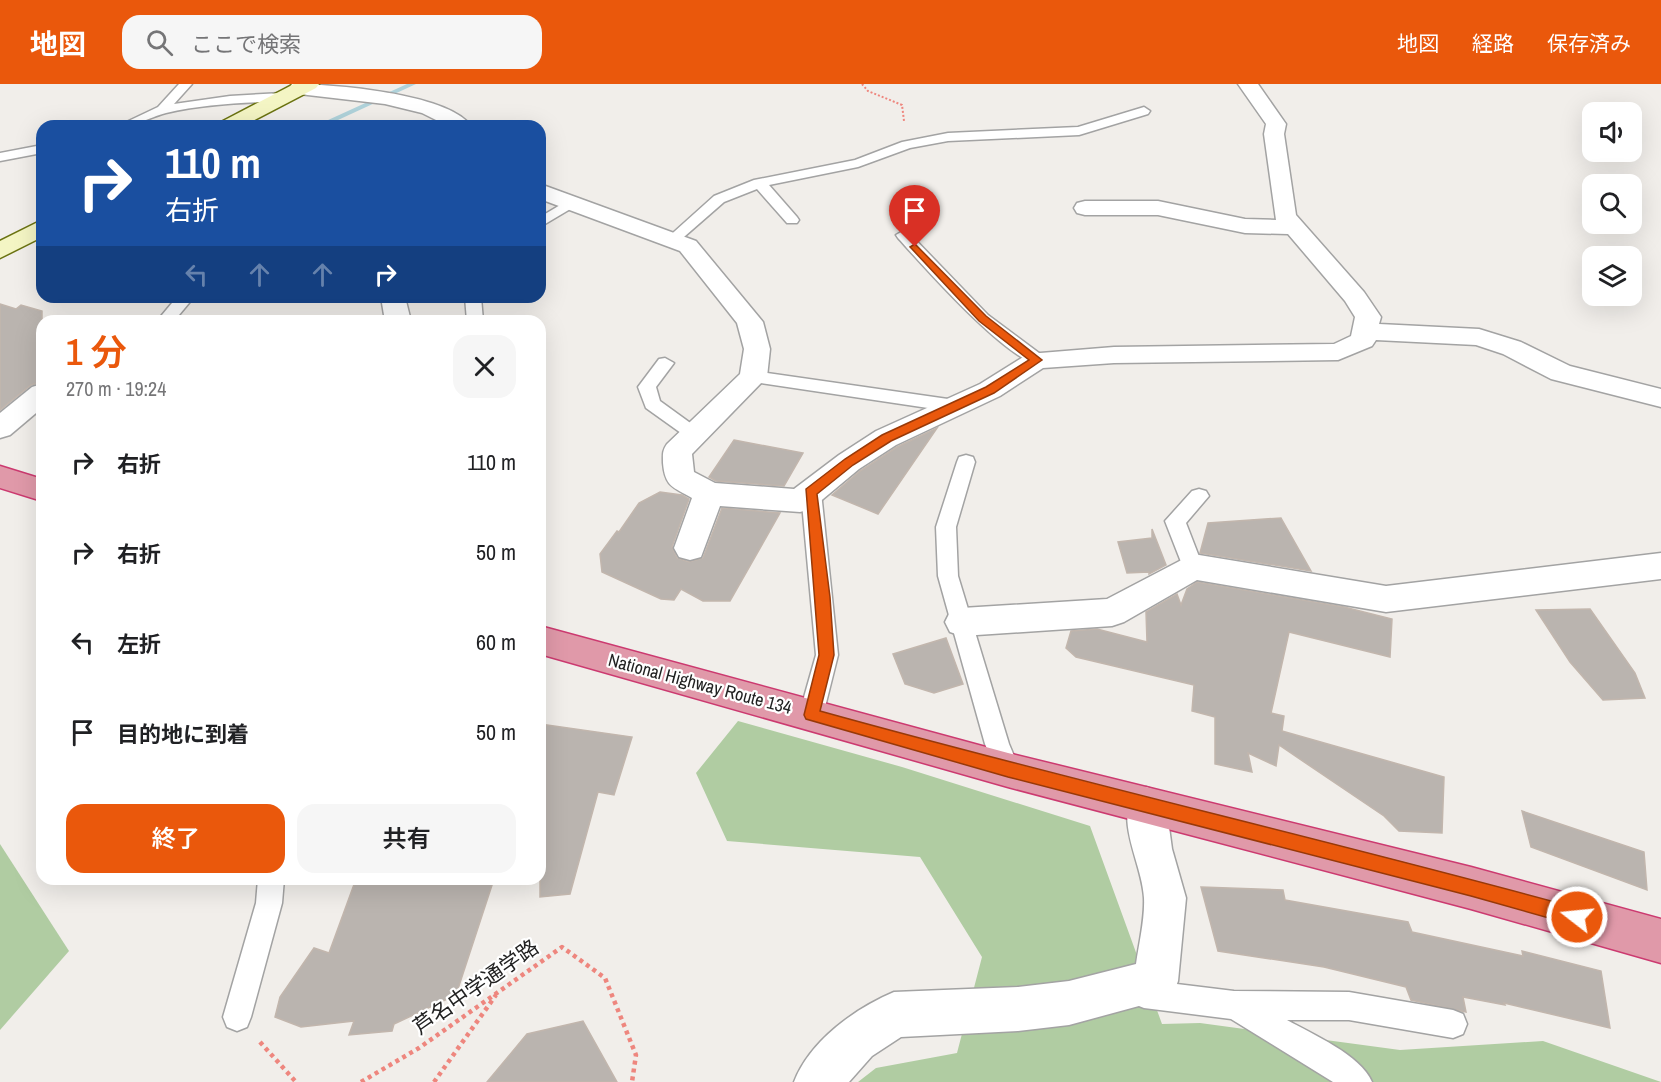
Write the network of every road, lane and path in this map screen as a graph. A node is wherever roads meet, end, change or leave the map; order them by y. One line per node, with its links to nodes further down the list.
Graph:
1 (186, 84): 6 (lane)
2 (862, 84): 5 (path)
3 (1248, 84): 21 (street)
4 (296, 90): 6 (lane); 8 (street); 10 (street)
5 (902, 105)
6 (162, 110): 9 (lane)
7 (1144, 111): 15 (lane)
8 (435, 112): 11 (street); 12 (street)
9 (138, 120)
10 (239, 120)
11 (425, 120)
12 (454, 120)
13 (36, 149): 14 (lane)
14 (0, 157)
15 (759, 183): 20 (lane); 24 (lane)
16 (546, 193): 17 (street)
17 (572, 202): 19 (lane); 24 (street)
18 (1084, 208): 21 (street)
19 (546, 218)
20 (792, 220)
21 (1295, 227): 28 (street)
22 (36, 230): 25 (street)
23 (903, 235): 29 (lane)
24 (672, 240): 31 (street)
25 (0, 251)
26 (181, 303): 27 (lane)
27 (170, 315)
28 (1365, 331): 29 (street); 33 (street)
29 (1037, 360): 34 (street)
30 (665, 363): 36 (lane)
31 (753, 377): 34 (lane); 36 (street)
32 (36, 398): 35 (street)
33 (1661, 398)
34 (955, 406): 40 (street)
35 (0, 428)
36 (694, 434): 41 (street)
37 (966, 462): 46 (lane)
38 (0, 477): 39 (highway)
39 (36, 488)
40 (811, 492): 41 (street); 48 (lane)
41 (709, 494): 43 (street)
42 (1199, 496): 45 (lane)
43 (690, 548)
44 (1661, 566): 45 (street)
45 (1192, 567): 46 (street)
46 (963, 622): 49 (lane)
47 (546, 642): 48 (highway, National Highway Route 134)
48 (812, 715): 49 (highway, National Highway Route 134)
49 (1008, 770): 50 (highway, National Highway Route 134)
50 (1146, 805): 52 (highway, National Highway Route 134); 53 (street)
51 (270, 885): 56 (lane)
52 (1661, 941)
53 (1117, 990): 55 (lane); 62 (street)
54 (500, 991): 59 (path, 芦名中学通学路); 60 (path); 61 (path, 芦名中学通学路)
55 (1234, 1005): 57 (lane); 63 (lane)
56 (237, 1017): 58 (path)
57 (1453, 1024)
58 (296, 1082)
59 (362, 1082)
60 (434, 1082)
61 (632, 1082)
62 (817, 1082)
63 (1357, 1082)

